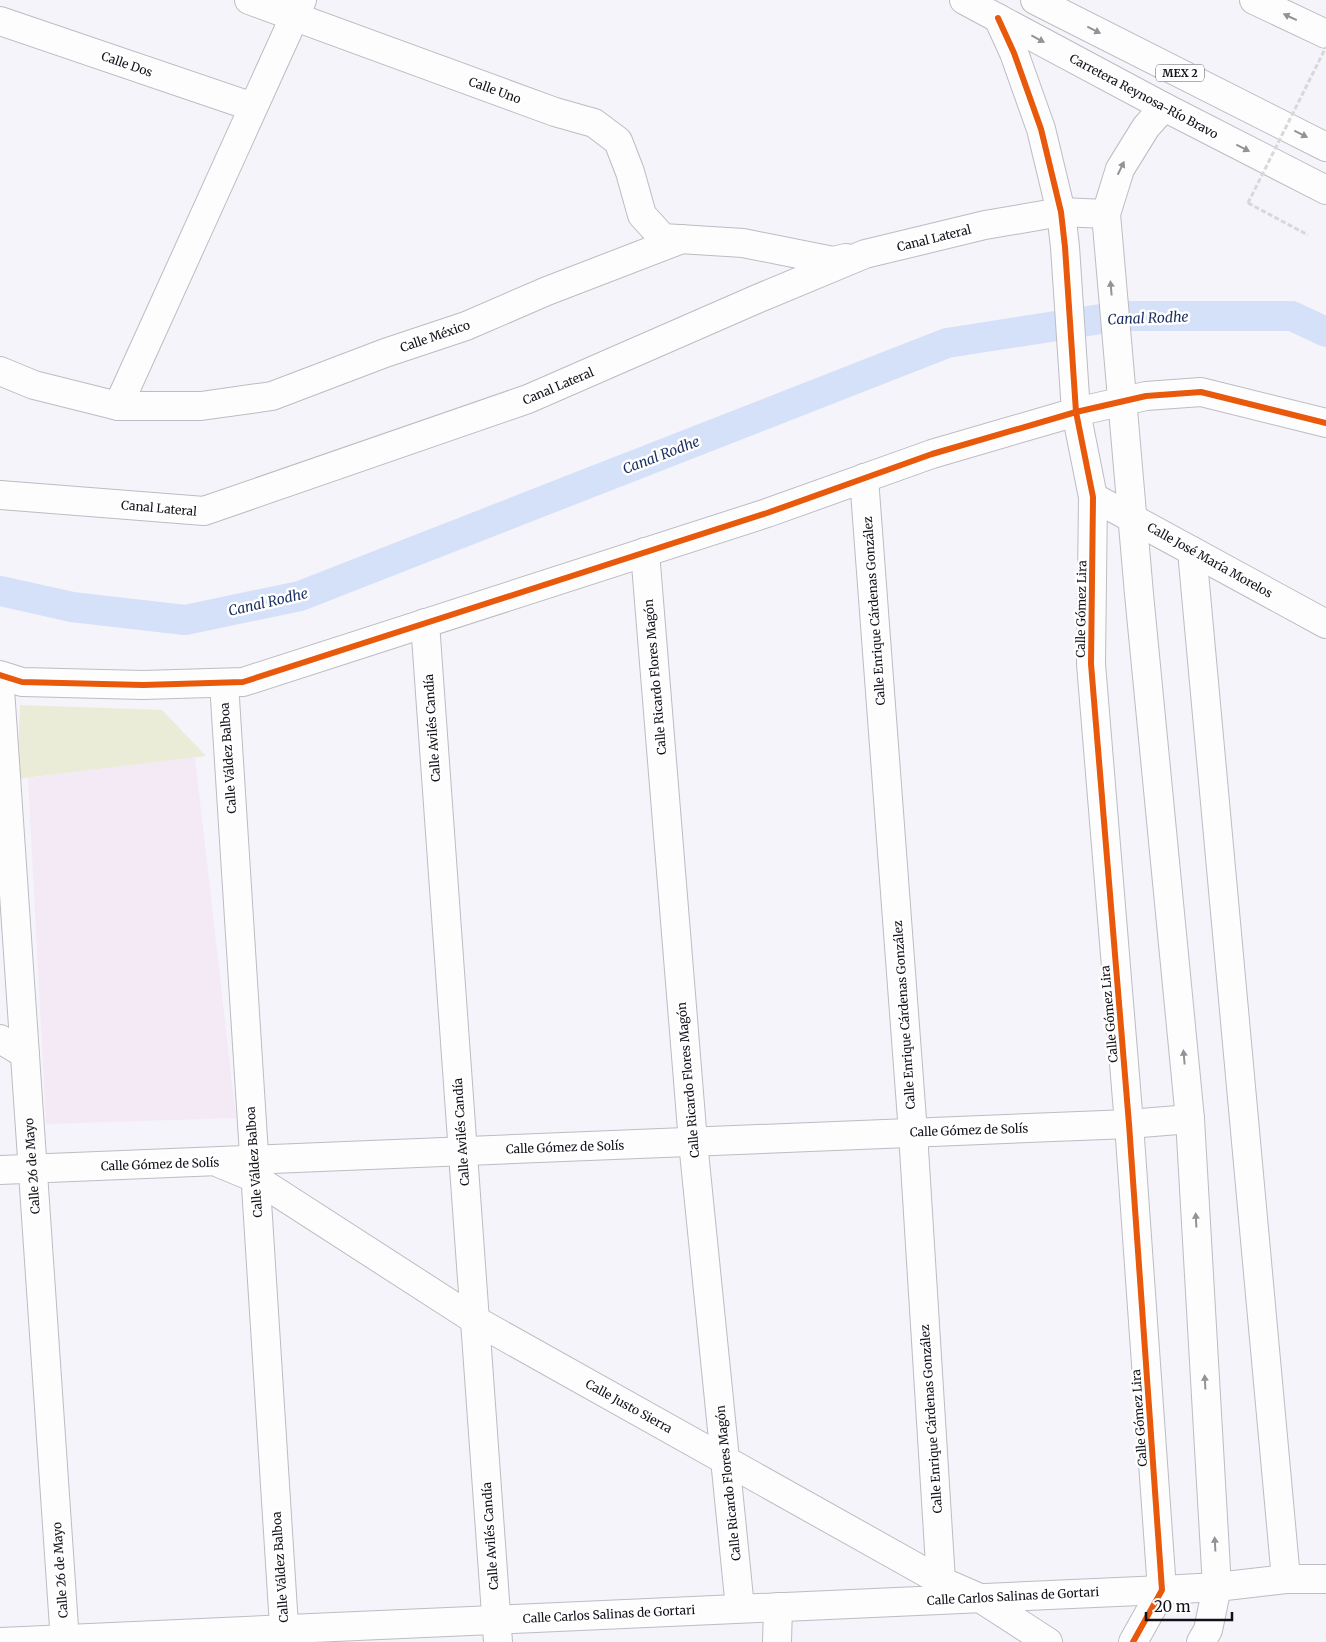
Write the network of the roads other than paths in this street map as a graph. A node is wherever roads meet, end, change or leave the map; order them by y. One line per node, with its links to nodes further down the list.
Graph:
1 (249, 0): 5 (main road, Calle Uno)
2 (964, 0): 6 (main road, Carretera Reynosa-Río Bravo)
3 (1035, 0): 11 (main road, MEX 2, one-way to 11)
4 (1257, 1): 8 (main road, one-way to 4)
5 (298, 8): 9 (main road); 15 (main road, Calle Uno)
6 (998, 18): 10 (main road, Carretera Reynosa-Río Bravo, one-way to 10); 13 (main road, Calle Gómez Lira)
7 (0, 21): 9 (main road, Calle Dos)
8 (1326, 34)
9 (253, 107): 19 (main road)
10 (1164, 107): 12 (main road, Carretera Reynosa-Río Bravo, one-way to 12); 14 (main road, one-way to 10)
11 (1326, 147)
12 (1326, 190)
13 (1061, 212): 14 (main road, Canal Lateral); 16 (main road, Canal Lateral); 20 (main road, Calle Gómez Lira)
14 (1106, 214): 18 (main road, one-way to 14)
15 (682, 239): 16 (main road, Calle México); 19 (main road, Calle México)
16 (865, 254): 23 (main road, Canal Lateral)
17 (0, 371): 19 (main road, Calle México)
18 (1122, 401): 20 (main road); 21 (main road); 25 (main road)
19 (118, 406)
20 (1076, 412): 22 (main road); 24 (main road, Calle Gómez Lira)
21 (1326, 423)
22 (864, 478): 27 (main road); 37 (main road, Calle Enrique Cárdenas González)
23 (0, 495)
24 (1093, 497): 25 (main road, Calle José María Morelos); 36 (main road, Calle Gómez Lira)
25 (1134, 519): 26 (main road, Calle José María Morelos); 35 (main road, one-way to 25)
26 (1192, 551): 29 (main road, Calle José María Morelos); 46 (main road)
27 (645, 552): 28 (main road); 38 (main road, Calle Ricardo Flores Magón)
28 (425, 623): 31 (main road); 39 (main road, Calle Avilés Candía)
29 (1326, 624)
30 (0, 675): 31 (main road)
31 (224, 683): 42 (main road, Calle Váldez Balboa)
32 (0, 689): 34 (main road, Calle 26 de Mayo)
33 (0, 1039): 34 (main road)
34 (25, 1054): 41 (main road, Calle 26 de Mayo)
35 (1190, 1119): 36 (main road, Calle Gómez de Solís); 49 (main road, one-way to 35)
36 (1130, 1124): 37 (main road, Calle Gómez de Solís); 50 (main road, Calle Gómez Lira)
37 (913, 1133): 38 (main road, Calle Gómez de Solís); 48 (main road, Calle Enrique Cárdenas González)
38 (693, 1142): 39 (main road, Calle Gómez de Solís); 45 (main road, Calle Ricardo Flores Magón)
39 (462, 1152): 42 (main road, Calle Gómez de Solís); 44 (main road, Calle Avilés Candía)
40 (216, 1162): 41 (main road, Calle Gómez de Solís); 42 (main road, Calle Justo Sierra)
41 (32, 1169): 43 (main road, Calle Gómez de Solís); 56 (main road, Calle 26 de Mayo)
42 (254, 1169): 44 (main road, Calle Justo Sierra); 55 (main road, Calle Váldez Balboa)
43 (0, 1170)
44 (475, 1320): 45 (main road, Calle Justo Sierra); 54 (main road, Calle Avilés Candía)
45 (726, 1461): 48 (main road, Calle Justo Sierra); 53 (main road, Calle Ricardo Flores Magón)
46 (1286, 1579): 47 (main road, Calle Carlos Salinas de Gortari); 49 (main road, Calle Carlos Salinas de Gortari)
47 (1326, 1579)
48 (942, 1581): 51 (main road, Calle Justo Sierra)
49 (1217, 1587): 50 (main road, Calle Carlos Salinas de Gortari); 61 (main road); 62 (main road)
50 (1162, 1590): 51 (main road, Calle Carlos Salinas de Gortari); 60 (main road)
51 (980, 1598): 52 (main road, Calle Carlos Salinas de Gortari); 59 (main road, Calle Justo Sierra)
52 (778, 1607): 53 (main road, Calle Carlos Salinas de Gortari); 58 (main road)
53 (740, 1608): 54 (main road, Calle Carlos Salinas de Gortari)
54 (497, 1631): 55 (main road, Calle Carlos Salinas de Gortari)
55 (284, 1635): 56 (main road, Calle Carlos Salinas de Gortari)
56 (65, 1640): 57 (main road, Calle Carlos Salinas de Gortari)
57 (0, 1642)
58 (777, 1642)
59 (1048, 1642)
60 (1133, 1642)
61 (1201, 1642)
62 (1221, 1642)

